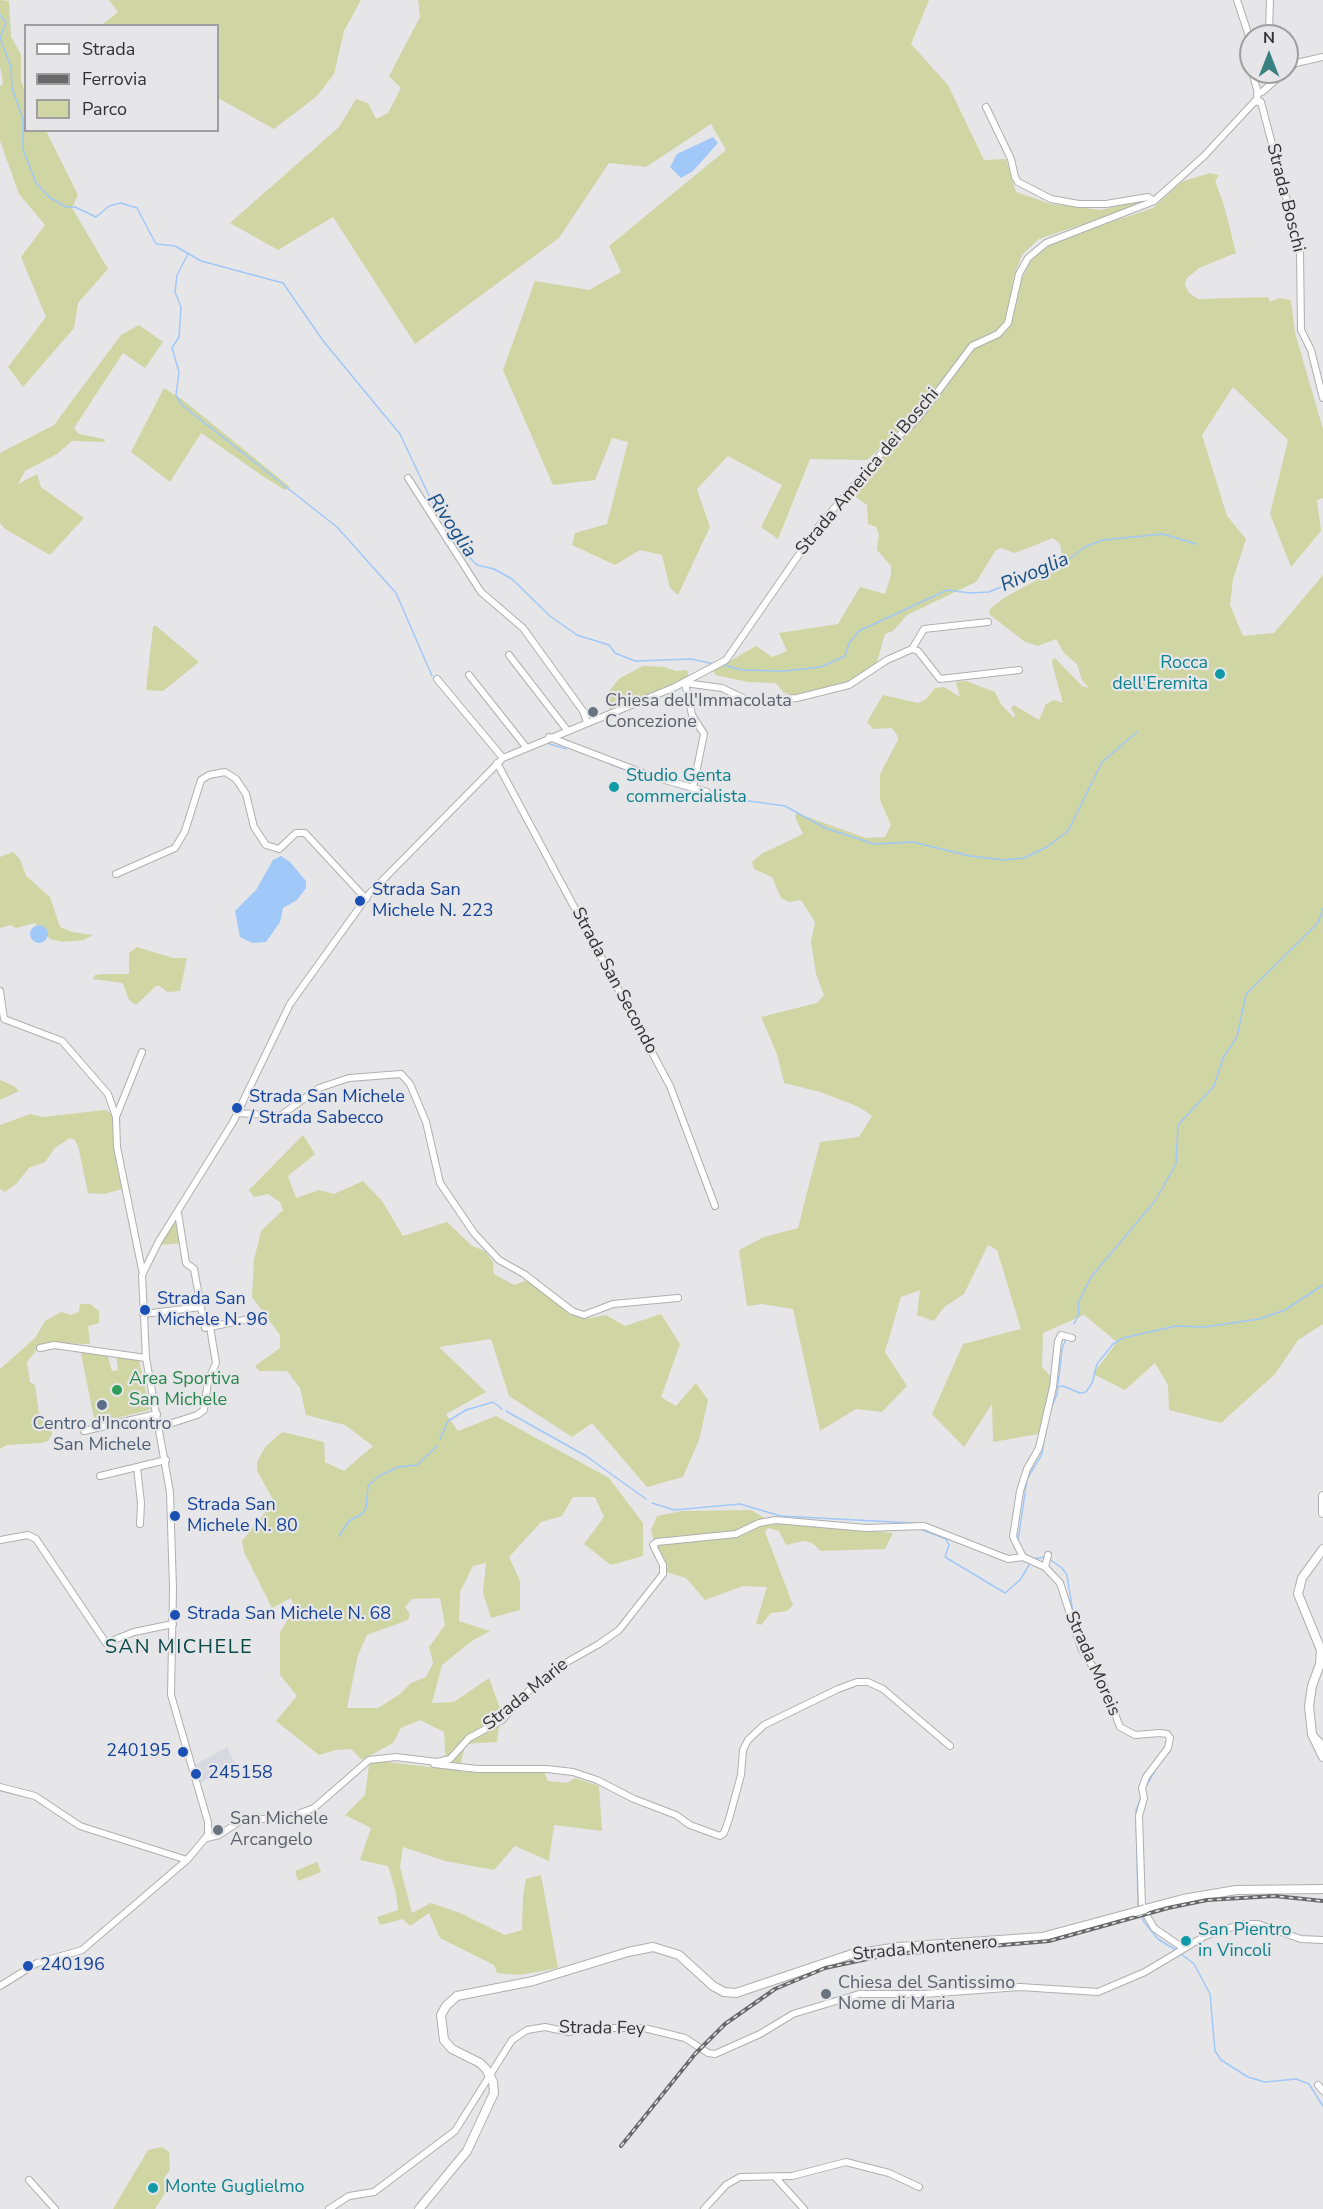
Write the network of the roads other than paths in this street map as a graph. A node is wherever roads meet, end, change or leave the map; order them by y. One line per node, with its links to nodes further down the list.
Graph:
1 (1237, 0): 3 (street)
2 (1270, 0): 4 (street)
3 (1245, 24)
4 (1269, 24)
5 (1323, 57): 6 (street)
6 (1299, 62)
7 (1257, 84): 9 (street)
8 (1271, 84): 9 (street)
9 (1260, 93): 10 (street)
10 (1259, 101): 12 (street, Strada America dei Boschi); 13 (street, Strada Boschi)
11 (986, 107): 12 (street)
12 (1154, 201): 21 (street, Strada America dei Boschi)
13 (1323, 398)
14 (408, 478): 22 (street)
15 (988, 622): 16 (street)
16 (912, 649): 18 (street); 21 (street)
17 (509, 656): 23 (street)
18 (1019, 670)
19 (469, 675): 25 (street)
20 (437, 679): 26 (street)
21 (685, 683): 22 (street, Strada America dei Boschi); 28 (street)
22 (587, 722): 23 (street, Strada America dei Boschi)
23 (567, 730): 24 (street, Strada America dei Boschi)
24 (549, 737): 25 (street, Strada America dei Boschi); 28 (street)
25 (526, 747): 26 (street, Strada America dei Boschi)
26 (503, 758): 27 (street, Strada America dei Boschi)
27 (497, 763): 31 (street, Strada America dei Boschi); 36 (street, Strada San Secondo)
28 (693, 788): 29 (street)
29 (707, 792)
30 (116, 874): 31 (street)
31 (366, 899): 34 (street, Strada America dei Boschi)
32 (0, 991): 35 (street)
33 (142, 1052): 35 (street)
34 (238, 1113): 37 (street, Strada America dei Boschi); 39 (street)
35 (116, 1118): 38 (street)
36 (715, 1206)
37 (178, 1212): 38 (street, Strada America dei Boschi); 40 (street)
38 (142, 1270): 41 (street)
39 (678, 1298)
40 (201, 1307): 41 (street); 43 (street)
41 (143, 1314): 46 (street)
42 (249, 1320): 48 (street)
43 (205, 1328)
44 (1072, 1338): 58 (street)
45 (40, 1348): 46 (street)
46 (146, 1358): 47 (street)
47 (157, 1414): 48 (street); 49 (street)
48 (160, 1427): 50 (street)
49 (84, 1431)
50 (166, 1460): 51 (street); 59 (street)
51 (137, 1467): 52 (street); 55 (street)
52 (100, 1476)
53 (1323, 1496): 54 (main road)
54 (1323, 1513)
55 (140, 1524)
56 (0, 1540): 59 (street)
57 (1323, 1549): 60 (main road)
58 (1023, 1557): 64 (street, Strada Marie); 70 (street, Strada Moreis)
59 (173, 1624): 66 (street)
60 (1312, 1734): 61 (street); 63 (main road)
61 (1323, 1744)
62 (950, 1746): 64 (street)
63 (1323, 1757)
64 (420, 1759): 66 (street, Strada Marie)
65 (0, 1787): 67 (street)
66 (207, 1838): 67 (street)
67 (188, 1860): 71 (street)
68 (1323, 1889): 72 (main road, Strada Montenero, bridge)
69 (1323, 1940): 70 (street)
70 (1180, 1951): 72 (street, Strada Fey)
71 (0, 1986)
72 (491, 2076): 77 (street, Strada Fey); 78 (main road)
73 (775, 2177): 75 (street); 79 (street); 80 (street)
74 (30, 2180): 76 (street)
75 (919, 2187)
76 (54, 2209)
77 (329, 2209)
78 (419, 2209)
79 (704, 2209)
80 (804, 2209)

